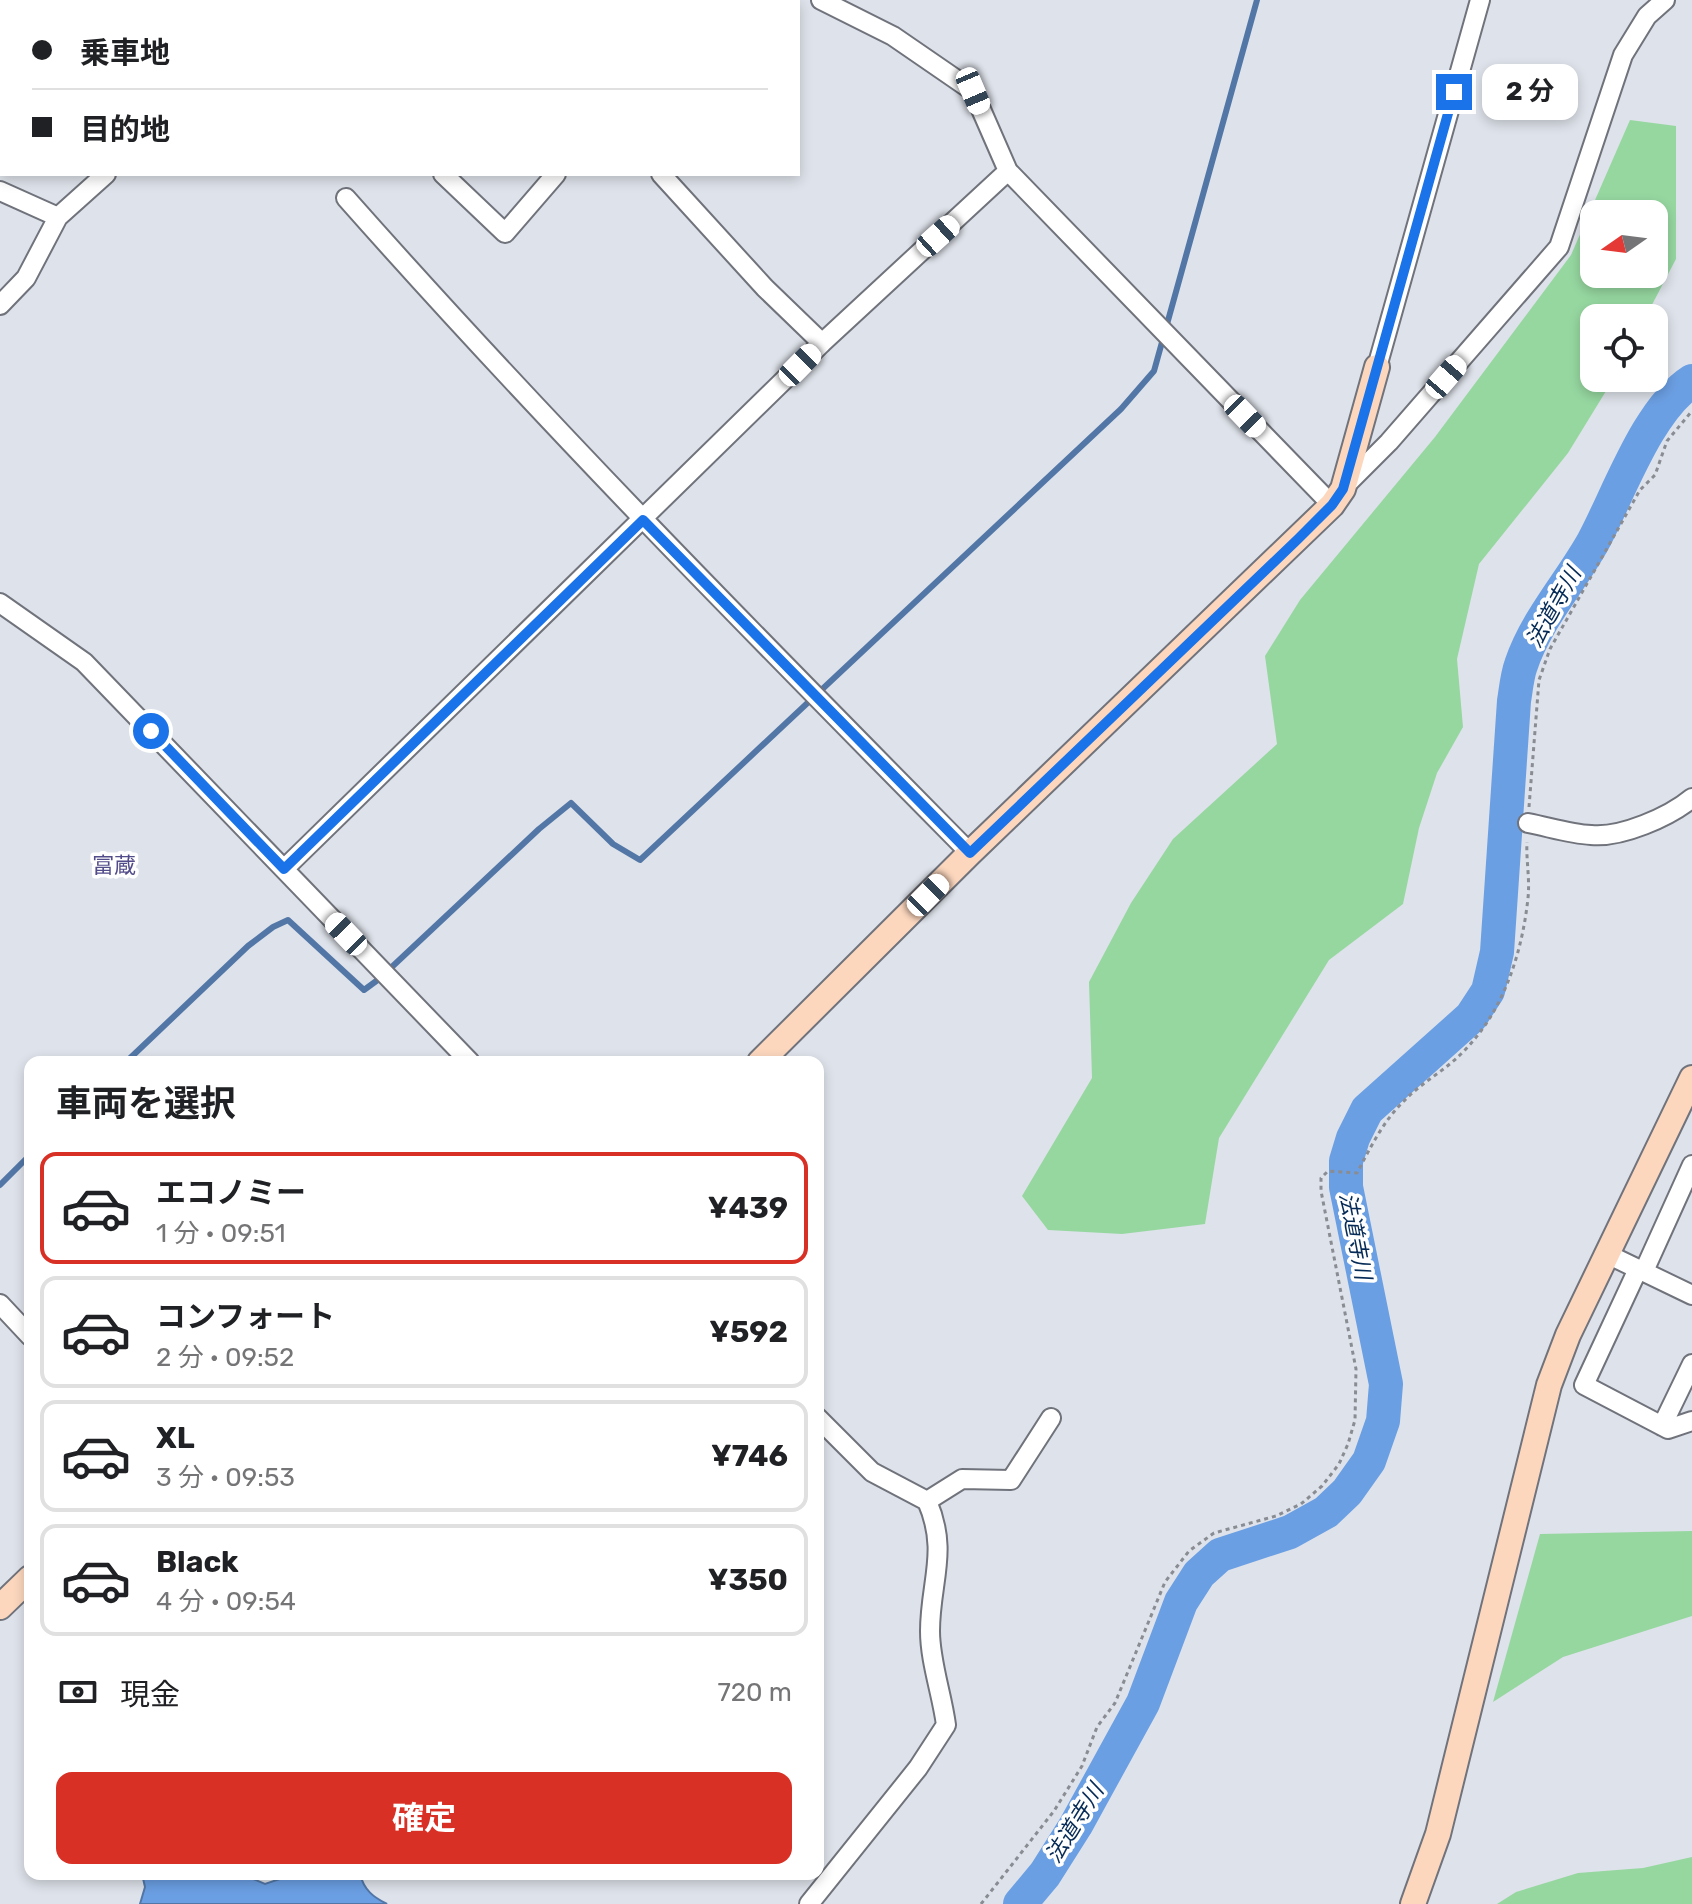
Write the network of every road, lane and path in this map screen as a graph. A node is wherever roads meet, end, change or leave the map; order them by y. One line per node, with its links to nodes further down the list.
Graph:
1 (821, 0): 4 (street)
2 (1480, 0): 14 (street)
3 (1665, 0): 16 (street)
4 (1008, 171): 13 (street); 16 (street)
5 (104, 176): 11 (street)
6 (445, 176): 7 (street)
7 (554, 176)
8 (663, 176): 13 (street)
9 (0, 191): 11 (street)
10 (346, 198): 17 (street)
11 (58, 217): 12 (street)
12 (0, 305)
13 (822, 343): 17 (street)
14 (1377, 367): 16 (street)
15 (1692, 411): 20 (path)
16 (1337, 497): 21 (street)
17 (643, 520): 21 (street); 22 (street)
18 (0, 603): 22 (street)
19 (1692, 798): 20 (street)
20 (1528, 823): 42 (path)
21 (970, 853): 24 (street)
22 (284, 869): 23 (street)
23 (464, 1056)
24 (766, 1056)
25 (1691, 1082): 28 (street)
26 (1692, 1165): 27 (street)
27 (1688, 1185): 29 (street)
28 (1607, 1254): 29 (street); 43 (street)
29 (1641, 1270): 30 (street); 37 (street)
30 (1692, 1295)
31 (0, 1304): 32 (street)
32 (24, 1330)
33 (1692, 1364): 37 (street)
34 (1051, 1418): 38 (street)
35 (1692, 1421): 37 (street)
36 (824, 1424): 38 (street)
37 (1662, 1426)
38 (927, 1501): 41 (street)
39 (24, 1584): 40 (street)
40 (0, 1607)
41 (809, 1904)
42 (981, 1904)
43 (1413, 1904)

